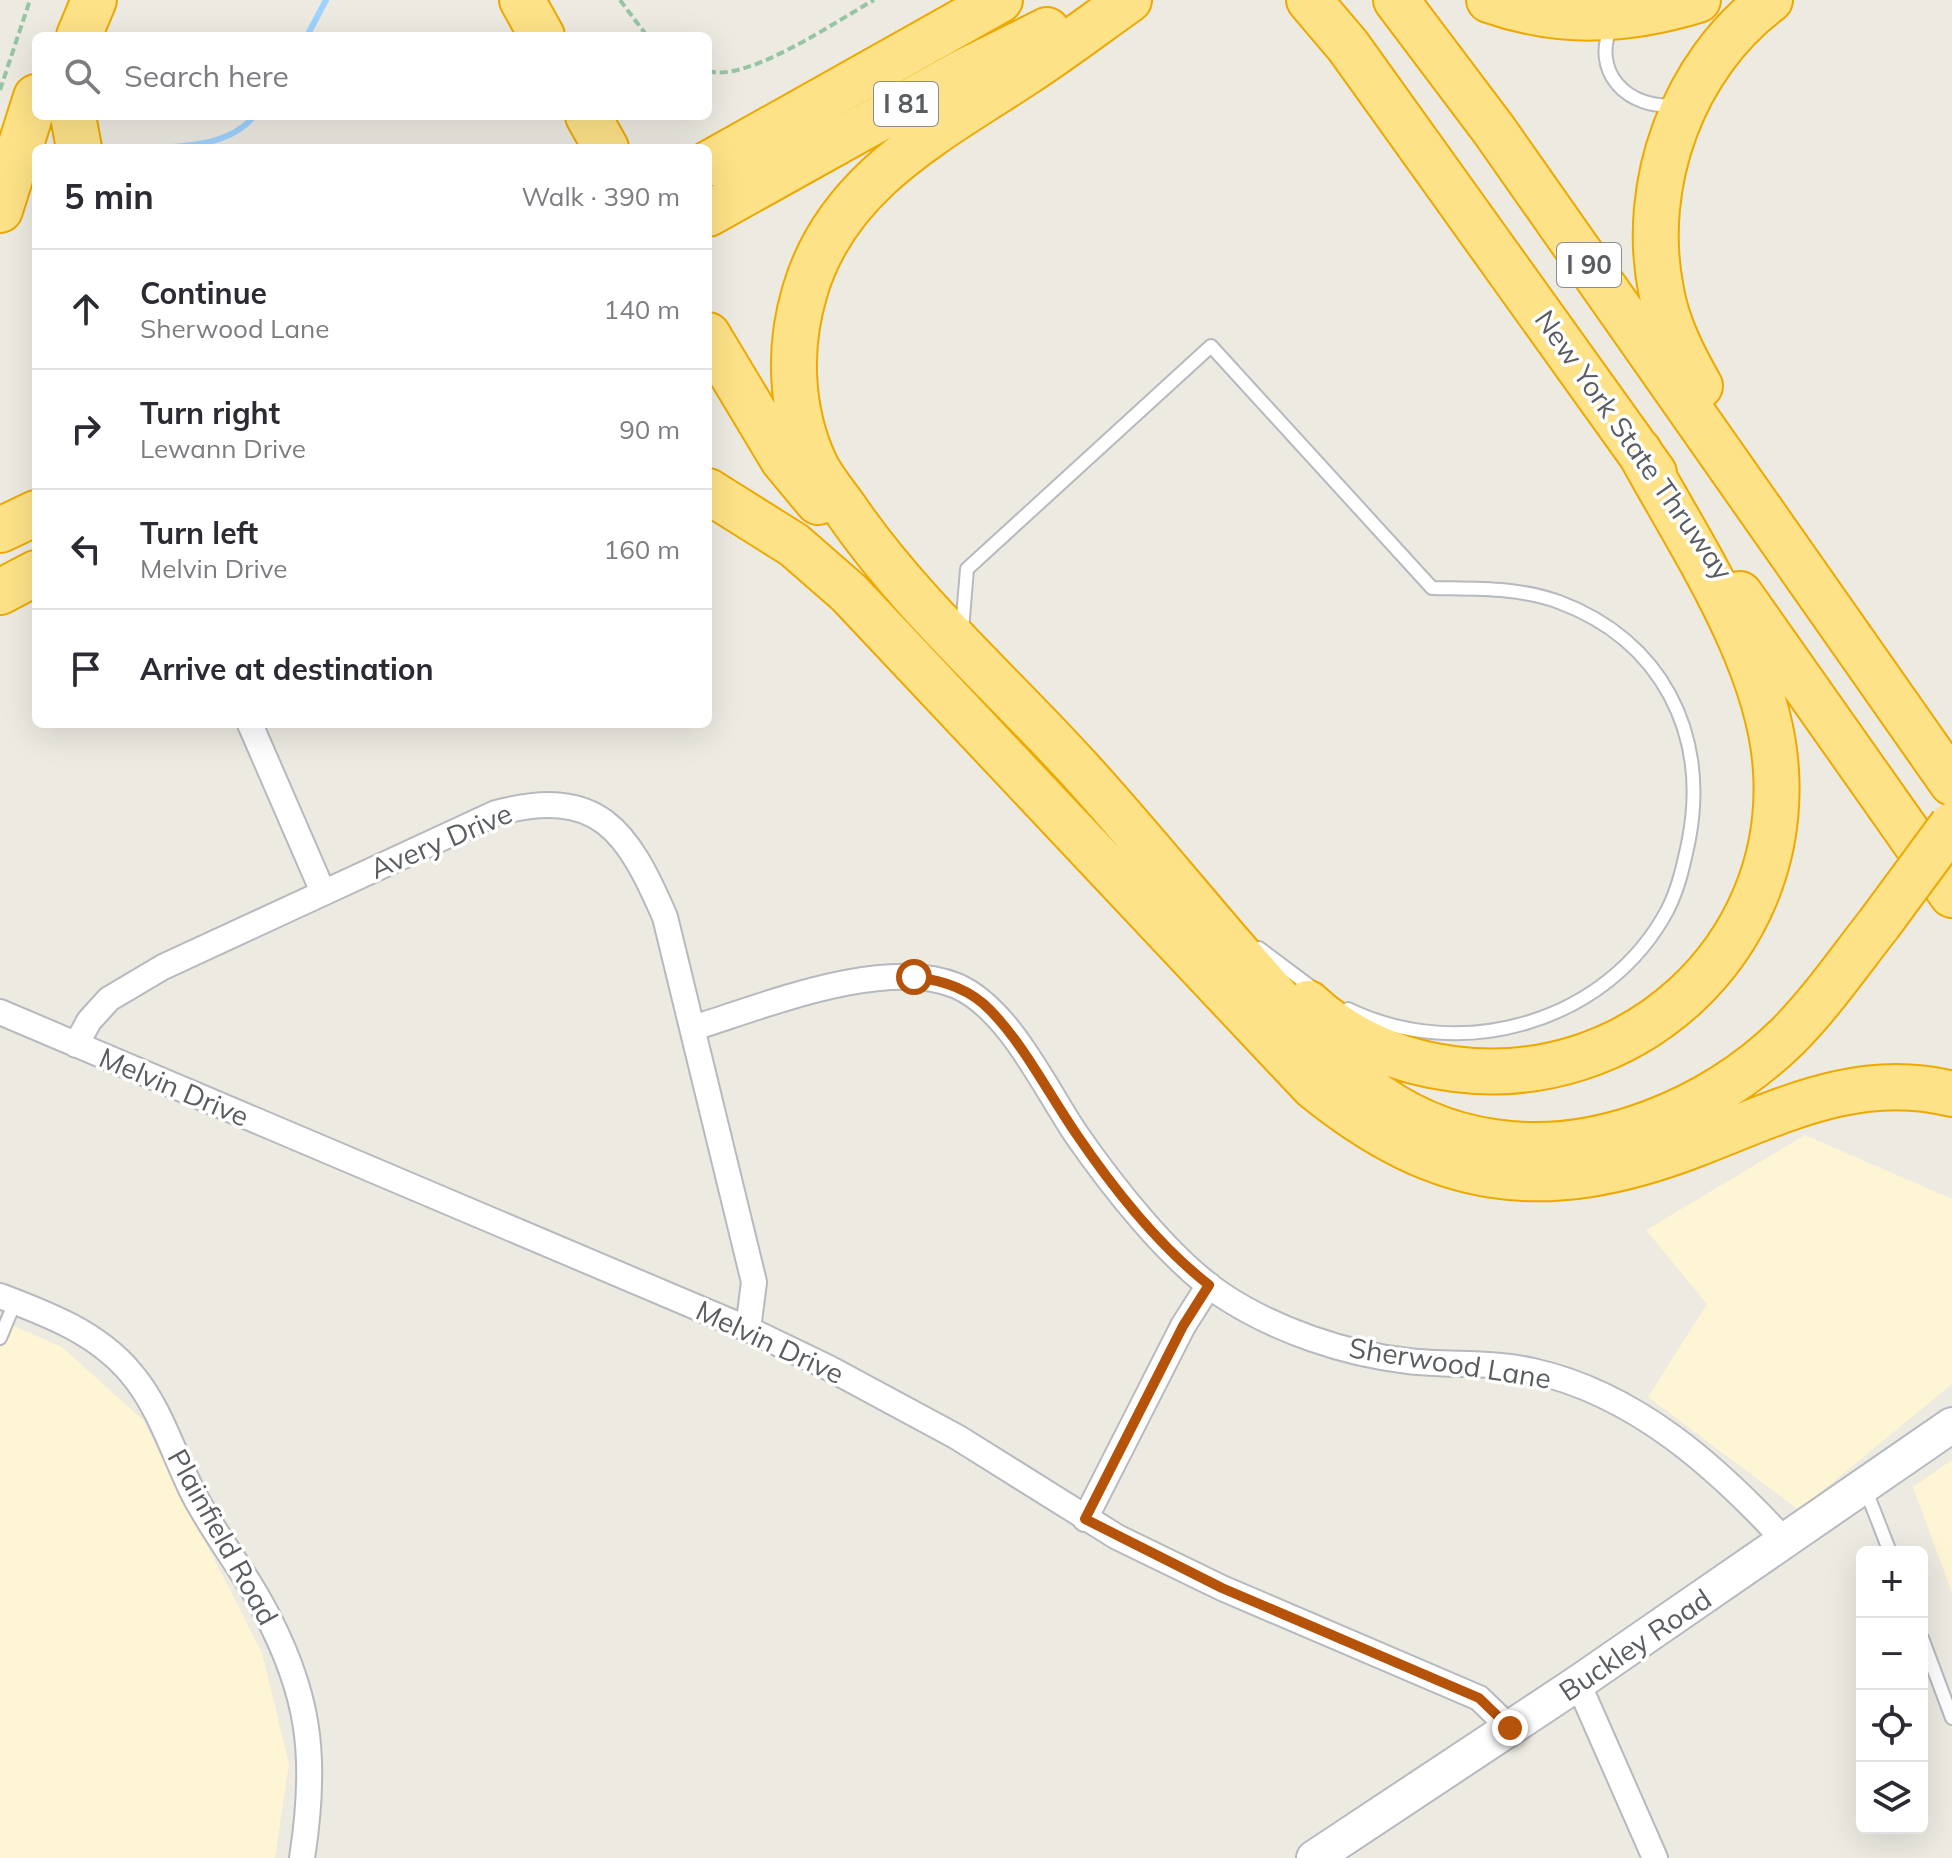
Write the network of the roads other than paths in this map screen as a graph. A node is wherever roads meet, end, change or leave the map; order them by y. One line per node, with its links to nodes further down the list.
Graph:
1 (68, 0): 14 (highway)
2 (94, 0): 15 (highway)
3 (496, 0): 16 (highway)
4 (522, 0): 17 (highway)
5 (1000, 0): 20 (highway, I 81)
6 (1106, 0): 30 (highway, I 81)
7 (1129, 0): 42 (highway)
8 (1309, 0): 33 (highway, New York State Thruway / I 90)
9 (1396, 0): 37 (highway, I 90)
10 (1489, 0): 13 (highway)
11 (1698, 0): 13 (highway)
12 (1770, 0): 18 (highway)
13 (1618, 17): 18 (lane)
14 (56, 32)
15 (81, 32)
16 (514, 32)
17 (540, 32)
18 (1687, 104): 37 (highway)
19 (32, 110): 29 (highway)
20 (797, 115): 27 (highway); 28 (highway, I 81)
21 (74, 120): 24 (highway)
22 (563, 120): 25 (highway)
23 (590, 120): 26 (highway)
24 (78, 144)
25 (577, 144)
26 (604, 144)
27 (712, 151)
28 (712, 162)
29 (0, 210)
30 (712, 212)
31 (712, 342): 42 (highway)
32 (712, 385): 43 (highway)
33 (1639, 451): 50 (highway, New York State Thruway / I 90); 51 (highway)
34 (712, 494): 43 (highway)
35 (32, 515): 36 (highway)
36 (0, 530)
37 (1776, 534): 45 (highway, I 90)
38 (32, 575): 39 (highway)
39 (0, 592)
40 (32, 606): 41 (highway)
41 (0, 618)
42 (961, 645): 48 (highway); 54 (lane)
43 (927, 677): 59 (highway)
44 (252, 728): 49 (street)
45 (1952, 783)
46 (1952, 825): 52 (highway, bridge)
47 (1952, 864): 52 (highway)
48 (1168, 874): 51 (highway); 52 (highway)
49 (323, 892): 56 (street, Avery Drive); 57 (street, Avery Drive)
50 (1952, 895)
51 (1237, 931): 53 (lane)
52 (1888, 931): 59 (highway)
53 (1321, 994)
54 (1334, 1002)
55 (0, 1012): 57 (street, Melvin Drive)
56 (693, 1028): 60 (street, Sherwood Lane); 62 (street, Avery Drive)
57 (76, 1045): 62 (street, Melvin Drive)
58 (1952, 1094): 59 (highway)
59 (1652, 1158)
60 (1209, 1285): 66 (street); 67 (street, Sherwood Lane)
61 (8, 1299): 63 (lane); 73 (street, Plainfield Road)
62 (748, 1329): 66 (street, Melvin Drive)
63 (0, 1338)
64 (1952, 1425): 65 (street, Buckley Road)
65 (1865, 1487): 67 (street, Buckley Road); 68 (lane)
66 (1085, 1519): 72 (street, Melvin Drive)
67 (1786, 1542): 70 (street, Buckley Road)
68 (1888, 1546)
69 (1928, 1654): 71 (lane)
70 (1578, 1683): 72 (street, Buckley Road); 75 (street)
71 (1952, 1718)
72 (1510, 1728): 74 (street, Buckley Road)
73 (302, 1858)
74 (1314, 1858)
75 (1655, 1858)

